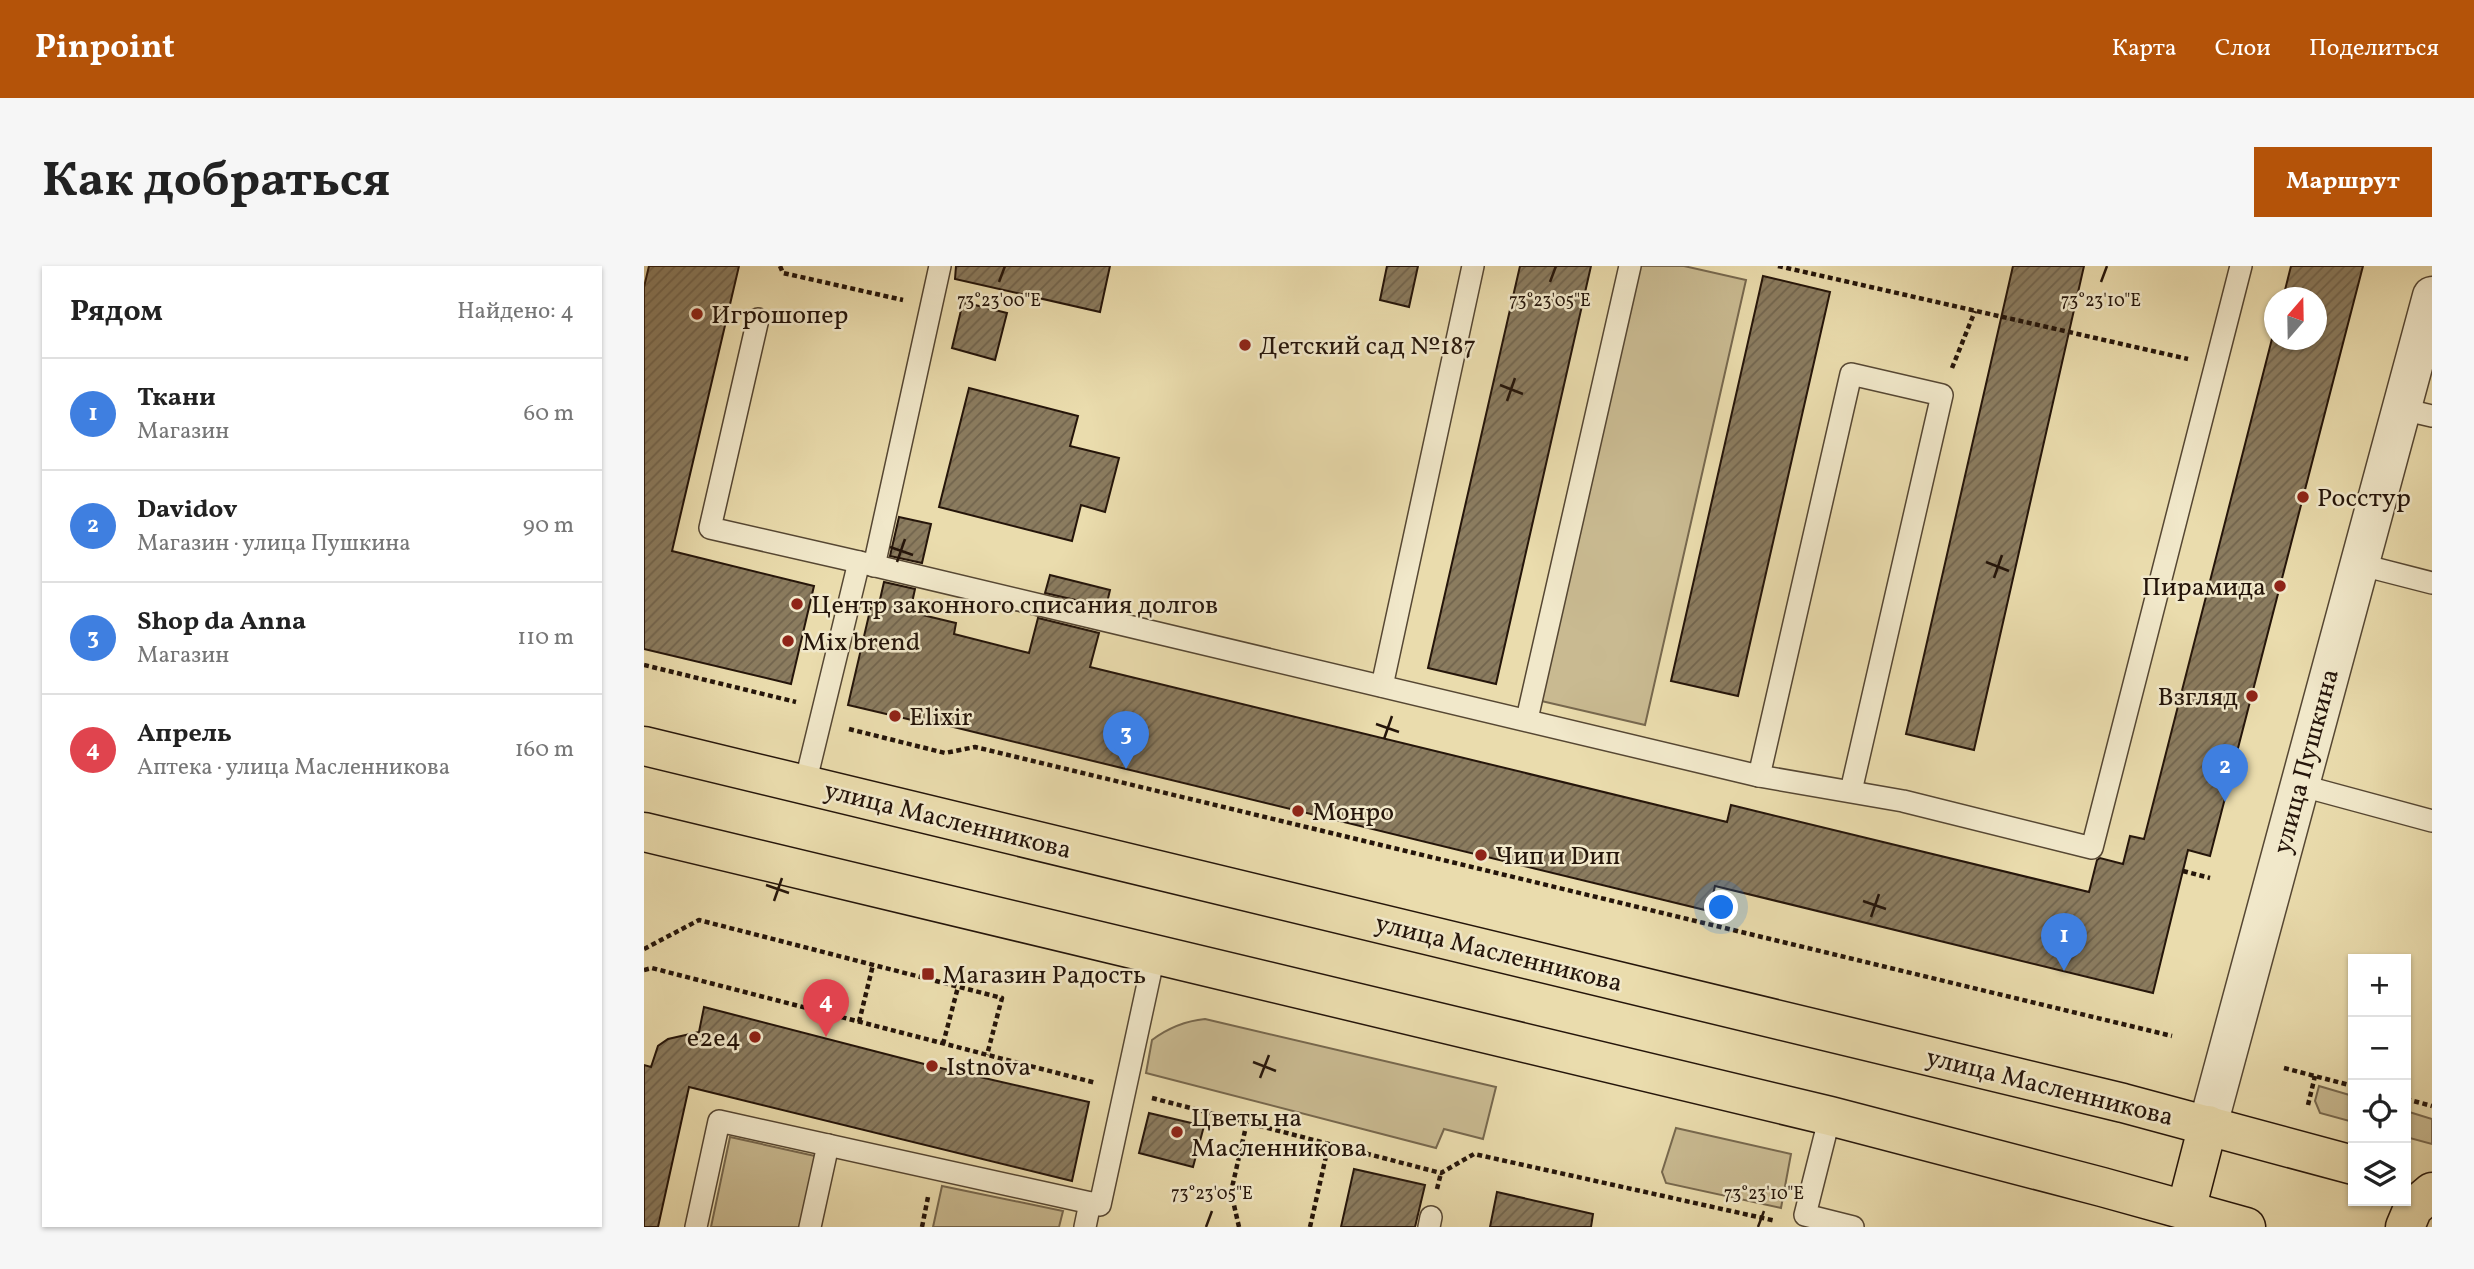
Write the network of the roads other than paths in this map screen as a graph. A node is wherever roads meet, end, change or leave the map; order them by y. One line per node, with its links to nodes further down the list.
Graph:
1 (940, 266): 8 (lane)
2 (1473, 266): 11 (lane)
3 (1630, 266): 12 (lane)
4 (2241, 266): 17 (lane)
5 (2432, 296): 7 (street, улица Пушкина)
6 (758, 319): 8 (lane)
7 (2417, 412): 9 (street, улица Пушкина)
8 (866, 564): 11 (lane); 15 (lane)
9 (2358, 564): 10 (lane); 16 (street, улица Пушкина)
10 (2432, 583)
11 (1382, 686): 12 (lane)
12 (1527, 719): 14 (lane)
13 (644, 746): 15 (main road, улица Масленникова)
14 (1759, 776): 17 (lane); 17 (lane)
15 (805, 784): 22 (main road, улица Масленникова)
16 (2299, 785): 18 (lane); 22 (street, улица Пушкина)
17 (1851, 791)
18 (2432, 821)
19 (644, 832): 20 (main road)
20 (1154, 956): 21 (main road); 28 (lane)
21 (1830, 1116): 29 (main road); 33 (lane)
22 (2208, 1125): 24 (main road, улица Масленникова); 29 (main road, улица Пушкина)
23 (828, 1145): 28 (lane); 30 (lane); 31 (lane)
24 (2348, 1164)
25 (2411, 1180): 26 (main road)
26 (2432, 1186)
27 (2432, 1192): 35 (main road)
28 (1090, 1203): 32 (lane)
29 (2183, 1219): 34 (main road)
30 (696, 1227)
31 (810, 1227)
32 (1085, 1227)
33 (1853, 1227)
34 (2246, 1227)
35 (2404, 1227)

